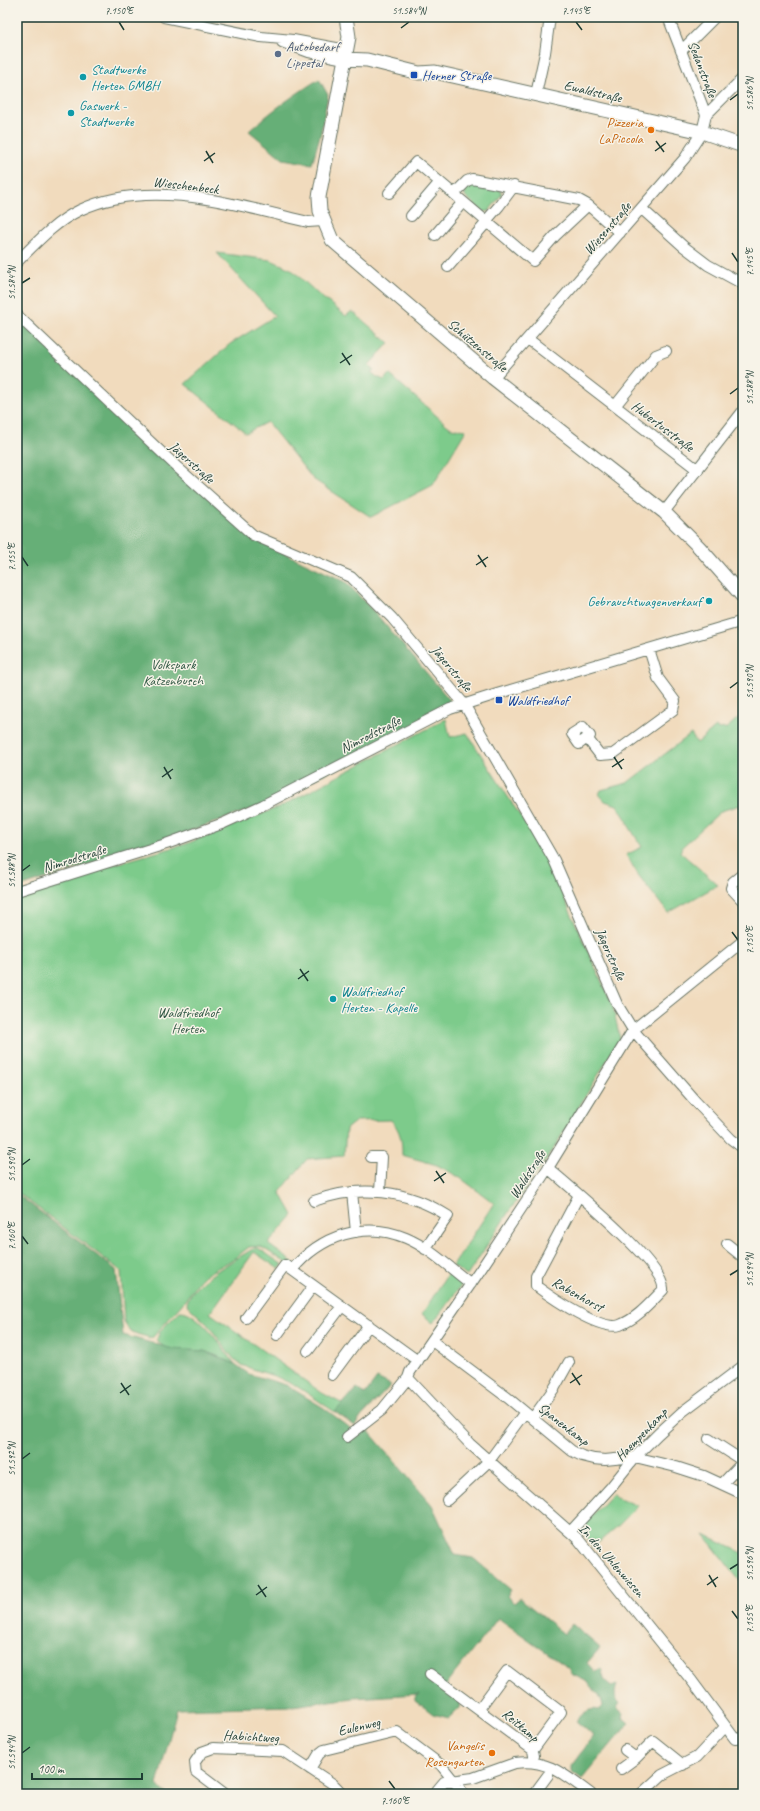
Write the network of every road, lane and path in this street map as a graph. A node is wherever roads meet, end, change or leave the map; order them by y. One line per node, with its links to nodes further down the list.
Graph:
1 (164, 17): 7 (street)
2 (346, 17): 7 (main road)
3 (550, 17): 9 (street)
4 (668, 17): 6 (street, Sedanstraße)
5 (715, 17): 6 (street)
6 (681, 51): 10 (street, Sedanstraße)
7 (346, 54): 9 (main road, Ewaldstraße); 21 (main road, Schützenstraße)
8 (743, 78): 10 (street)
9 (536, 94): 11 (main road, Ewaldstraße)
10 (706, 115): 11 (street, Sedanstraße)
11 (702, 132): 12 (main road, Ewaldstraße); 19 (street, Wiesenstraße)
12 (743, 146)
13 (440, 182): 15 (street); 16 (street); 20 (street)
14 (514, 186): 16 (street); 18 (street); 22 (street)
15 (389, 193)
16 (454, 194): 17 (street)
17 (464, 202): 22 (street); 24 (street)
18 (588, 205): 22 (street); 23 (street)
19 (642, 209): 23 (street, Wiesenstraße); 27 (street)
20 (411, 216)
21 (323, 221): 25 (street, Wieschenbeck); 31 (main road, Schützenstraße)
22 (486, 221): 26 (street)
23 (620, 233): 29 (street, Wiesenstraße)
24 (435, 235)
25 (17, 262)
26 (448, 267)
27 (743, 284)
28 (17, 315): 39 (street, Jägerstraße)
29 (528, 339): 31 (street, Wiesenstraße); 32 (street)
30 (666, 351): 32 (street, Hubertusstraße)
31 (493, 378): 35 (main road, Schützenstraße)
32 (615, 406): 34 (street, Hubertusstraße)
33 (743, 411): 34 (street)
34 (698, 470): 35 (street)
35 (664, 512): 36 (main road, Schützenstraße)
36 (743, 597)
37 (743, 621): 38 (street, Nimrodstraße)
38 (649, 649): 39 (street, Nimrodstraße); 40 (street)
39 (464, 704): 42 (street, Nimrodstraße); 45 (street, Jägerstraße)
40 (587, 738)
41 (743, 874): 43 (street)
42 (17, 891)
43 (743, 901)
44 (743, 941): 45 (street, Waldstraße)
45 (633, 1030): 46 (street, Jägerstraße); 48 (street, Waldstraße)
46 (743, 1148)
47 (371, 1157): 50 (street)
48 (548, 1168): 51 (street, Rabenhorst); 58 (street, Waldstraße)
49 (352, 1192): 50 (street); 52 (street); 53 (street)
50 (380, 1192): 55 (street)
51 (579, 1195): 51 (street, Rabenhorst)
52 (314, 1201)
53 (356, 1232): 55 (street); 57 (street)
54 (727, 1244): 56 (street)
55 (425, 1249): 58 (street)
56 (743, 1257)
57 (292, 1270): 59 (street); 61 (street)
58 (471, 1284): 64 (street, Waldstraße)
59 (313, 1286): 60 (street); 63 (street)
60 (342, 1306): 62 (street); 65 (street)
61 (246, 1318)
62 (369, 1325): 66 (street); 69 (street)
63 (277, 1335)
64 (432, 1341): 66 (street, Waldstraße); 71 (street, Spanenkamp)
65 (308, 1351)
66 (418, 1361): 70 (street, Waldstraße)
67 (569, 1362): 71 (street)
68 (743, 1366): 74 (street, Haempenkamp)
69 (332, 1374)
70 (408, 1378): 72 (street, Waldstraße); 75 (street, In den Uhlenwiesen)
71 (529, 1415): 74 (street, Spanenkamp); 75 (street)
72 (347, 1437)
73 (709, 1439): 76 (street)
74 (635, 1457): 77 (street, Spanenkamp); 80 (street, Haempenkamp)
75 (489, 1461): 79 (street); 80 (street, In den Uhlenwiesen)
76 (743, 1462): 77 (street)
77 (722, 1484): 78 (street, Spanenkamp)
78 (743, 1494)
79 (447, 1500)
80 (570, 1532): 83 (street, In den Uhlenwiesen)
81 (430, 1674): 82 (street, Reitkamp)
82 (479, 1709): 85 (street, Reitkamp); 85 (street)
83 (725, 1727): 84 (street, In den Uhlenwiesen); 89 (street)
84 (743, 1738)
85 (533, 1750): 88 (street, Reitkamp)
86 (625, 1750): 87 (street)
87 (636, 1758): 89 (street); 91 (street)
88 (535, 1764): 93 (street); 99 (street, Reitkamp)
89 (683, 1765): 100 (street)
90 (310, 1769): 93 (street, Eulenweg); 94 (street, Habichtweg); 95 (street, Habichtweg)
91 (621, 1769)
92 (548, 1775): 98 (street)
93 (454, 1782): 96 (street); 97 (street)
94 (225, 1794)
95 (342, 1794)
96 (434, 1794)
97 (464, 1794)
98 (534, 1794)
99 (591, 1794)
100 (640, 1794)

